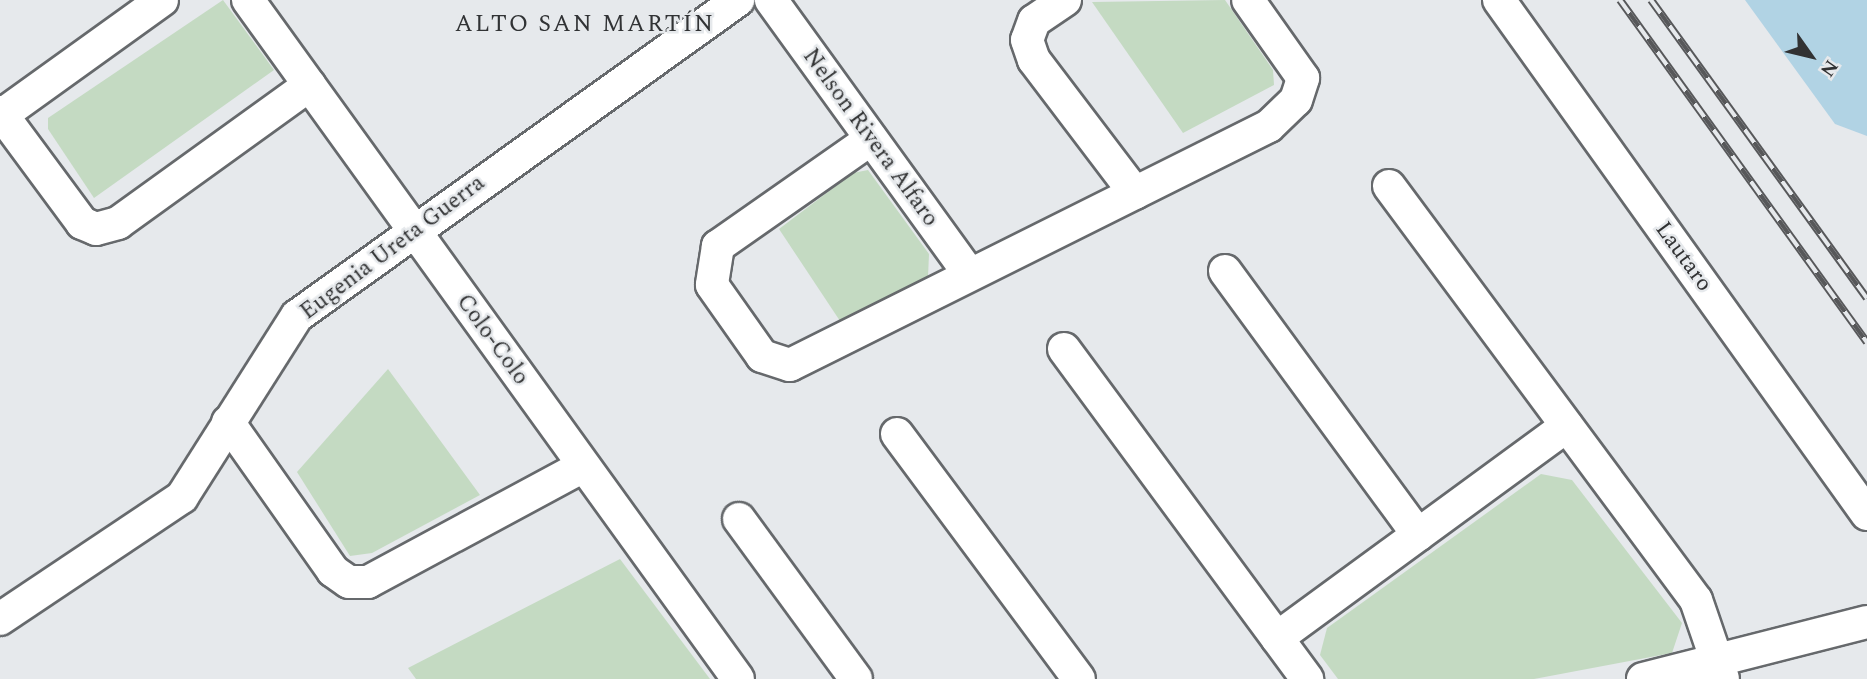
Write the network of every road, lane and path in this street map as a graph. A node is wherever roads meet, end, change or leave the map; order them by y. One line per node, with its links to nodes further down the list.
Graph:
1 (162, 0): 9 (street)
2 (248, 0): 8 (street, Colo-Colo)
3 (738, 0): 13 (street, Eugenia Ureta Guerra)
4 (771, 0): 10 (street, Nelson Rivera Alfaro)
5 (1065, 0): 12 (street)
6 (1248, 0): 12 (street)
7 (1499, 0): 21 (street, Lautaro)
8 (309, 85): 9 (street); 13 (street, Colo-Colo)
9 (1, 114)
10 (871, 139): 15 (street, Nelson Rivera Alfaro); 15 (street)
11 (1390, 186): 18 (street)
12 (1135, 192): 15 (street)
13 (412, 231): 17 (street, Eugenia Ureta Guerra); 20 (street, Colo-Colo)
14 (1226, 271): 23 (street)
15 (970, 275)
16 (1064, 349): 26 (street)
17 (229, 422): 20 (street); 24 (street, Eugenia Ureta Guerra)
18 (1567, 426): 23 (street); 27 (street)
19 (897, 434): 30 (street)
20 (583, 466): 28 (street, Colo-Colo)
21 (1867, 514)
22 (739, 519): 29 (street)
23 (1418, 535): 26 (street)
24 (0, 619)
25 (1867, 622): 27 (street)
26 (1277, 638): 31 (street)
27 (1720, 670): 32 (street)
28 (738, 679)
29 (856, 679)
30 (1079, 679)
31 (1307, 679)
32 (1643, 679)

